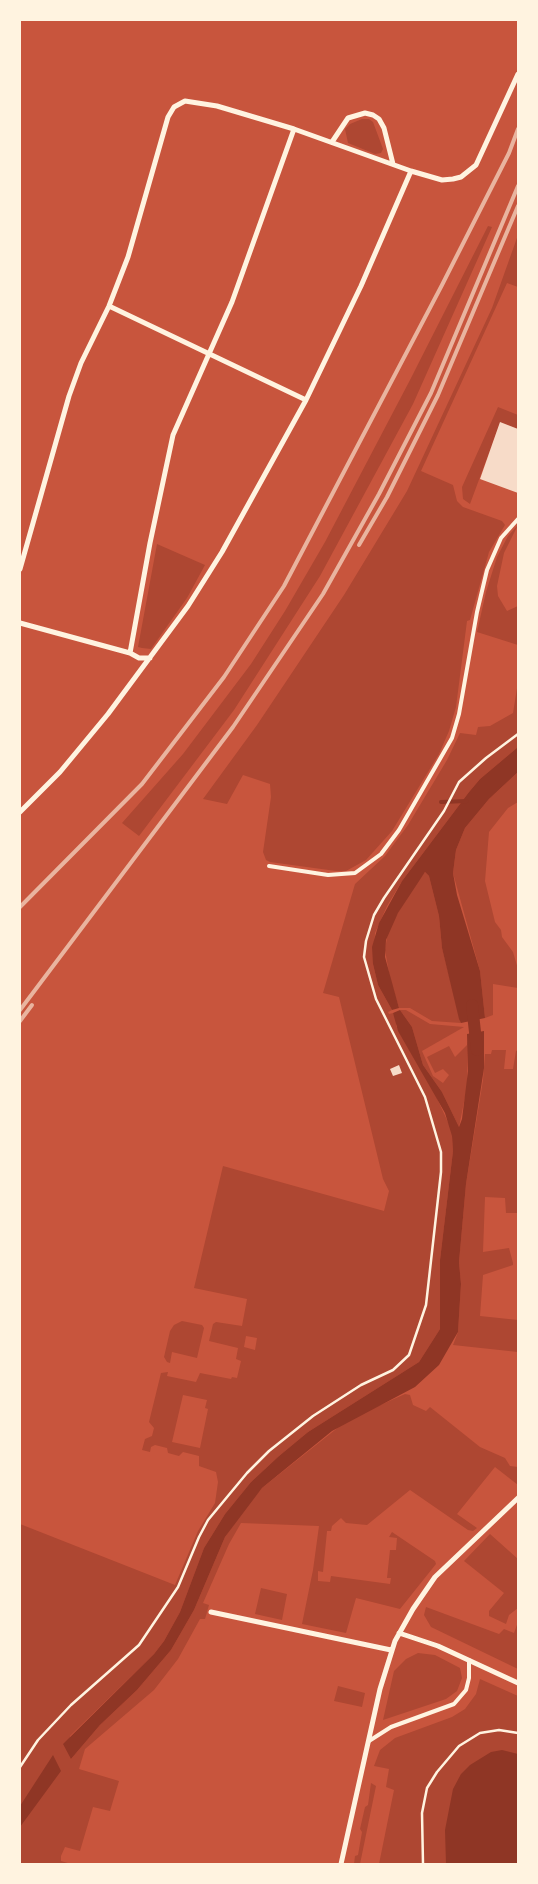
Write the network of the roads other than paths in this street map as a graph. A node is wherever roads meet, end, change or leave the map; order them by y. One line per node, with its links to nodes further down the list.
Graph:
1 (518, 74): 5 (street)
2 (294, 129): 3 (street); 6 (street); 7 (street)
3 (332, 142): 4 (street); 4 (street)
4 (393, 164): 5 (street)
5 (411, 171): 8 (street)
6 (109, 306): 7 (street); 10 (street)
7 (208, 354): 8 (street); 12 (street)
8 (306, 400): 13 (street)
9 (518, 520): 15 (lane)
10 (20, 569)
11 (20, 623): 12 (street)
12 (130, 652): 13 (street)
13 (150, 658): 14 (street)
14 (20, 812)
15 (269, 866)
16 (518, 1498): 18 (street)
17 (211, 1612): 19 (street)
18 (399, 1633): 19 (street); 20 (street)
19 (390, 1650): 22 (street)
20 (469, 1660): 21 (street); 22 (lane)
21 (518, 1683)
22 (367, 1742): 23 (street)
23 (341, 1864)

